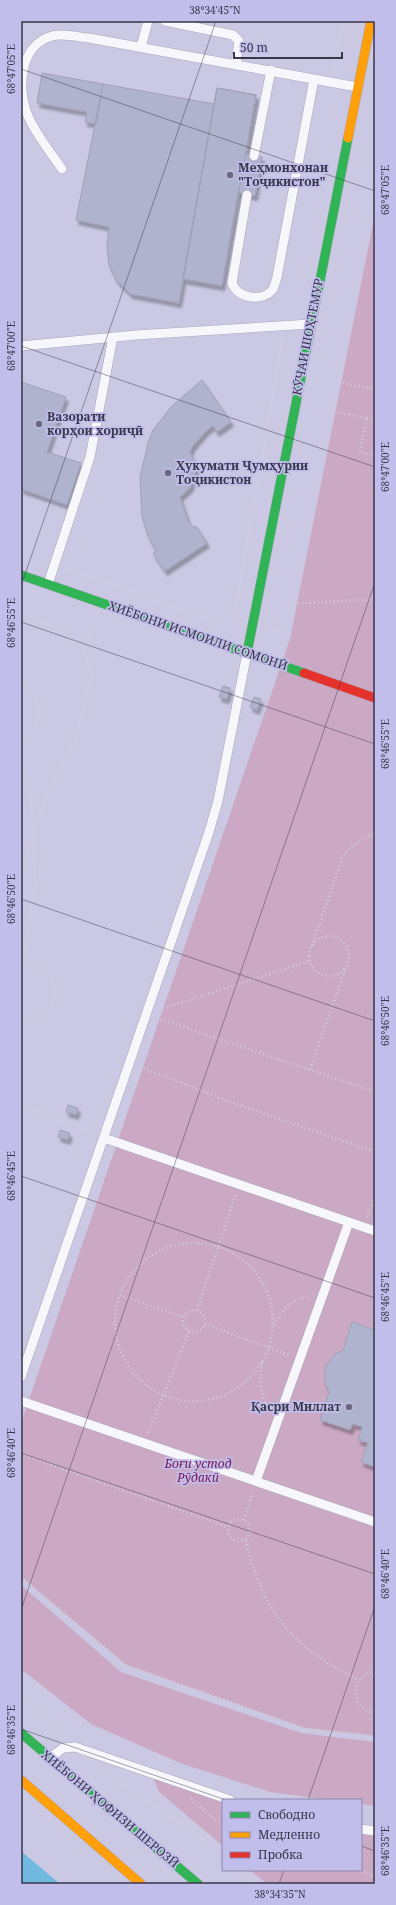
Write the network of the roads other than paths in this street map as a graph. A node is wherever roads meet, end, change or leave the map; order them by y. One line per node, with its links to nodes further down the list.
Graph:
1 (148, 21): 4 (lane)
2 (165, 21): 5 (lane)
3 (371, 21): 8 (street, КӮЧАИ ШОҲТЕМУР)
4 (141, 47): 5 (lane); 10 (lane)
5 (236, 64): 6 (lane)
6 (271, 70): 7 (lane); 9 (lane)
7 (314, 79): 8 (lane); 11 (lane)
8 (357, 87): 12 (street, КӮЧАИ ШОҲТЕМУР)
9 (254, 156)
10 (62, 169)
11 (247, 194)
12 (311, 324): 13 (lane); 17 (street, КӮЧАИ ШОҲТЕМУР)
13 (112, 337): 14 (lane); 16 (lane)
14 (21, 346)
15 (21, 575): 16 (street, ХИЁБОНИ ИСМОИЛИ СОМОНӢ)
16 (48, 584): 17 (street, ХИЁБОНИ ИСМОИЛИ СОМОНӢ)
17 (247, 654): 18 (street, ХИЁБОНИ ИСМОИЛИ СОМОНӢ); 19 (lane)
18 (375, 698)
19 (104, 1138): 20 (lane); 22 (lane)
20 (349, 1222): 21 (lane); 24 (lane)
21 (375, 1231)
22 (21, 1377)
23 (21, 1401): 24 (lane)
24 (256, 1481): 25 (lane)
25 (375, 1522)
26 (21, 1733): 27 (street, ХИЁБОНИ ҲОФИЗИ ШЕРОЗӢ)
27 (50, 1758): 29 (lane); 33 (street, ХИЁБОНИ ҲОФИЗИ ШЕРОЗӢ)
28 (21, 1780): 32 (street)
29 (227, 1799)
30 (362, 1829): 31 (lane)
31 (375, 1831)
32 (141, 1884)
33 (198, 1884)

